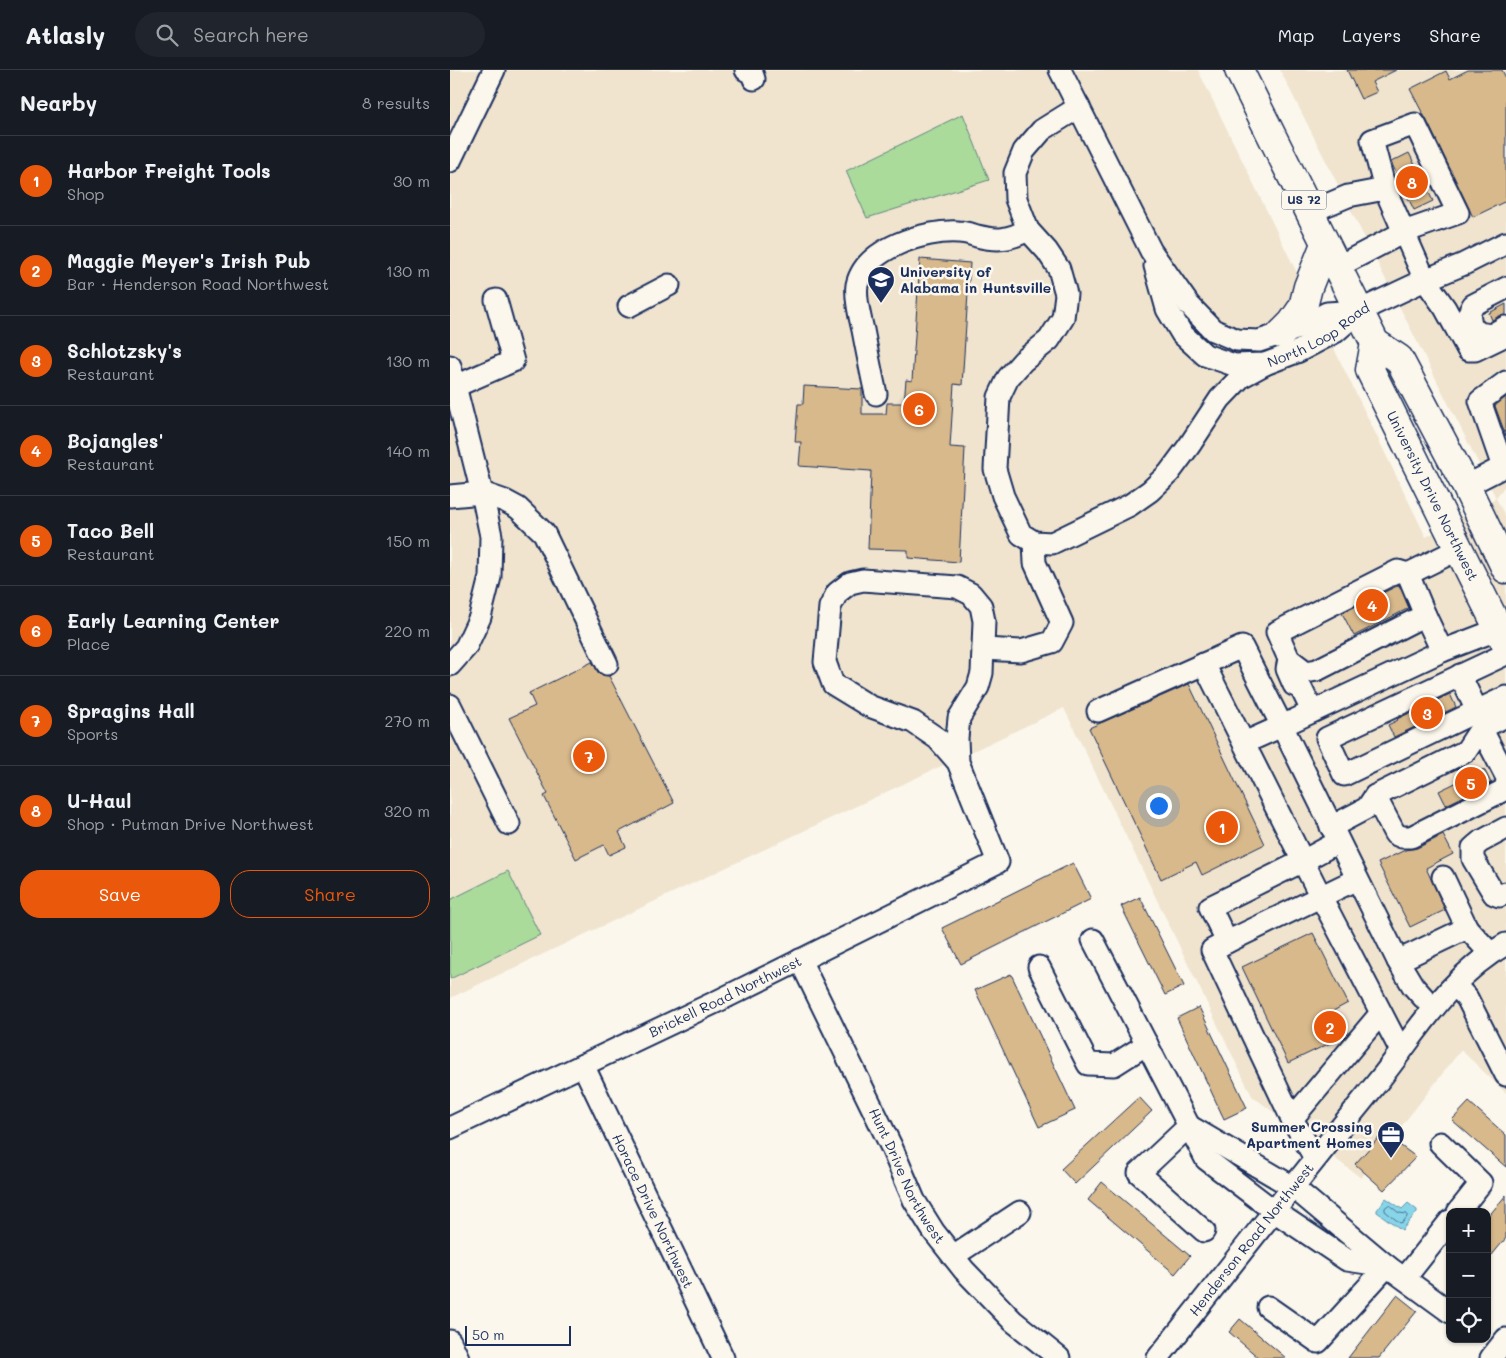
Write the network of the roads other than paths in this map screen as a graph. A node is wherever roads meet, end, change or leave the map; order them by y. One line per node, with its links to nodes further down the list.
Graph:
1 (494, 70): 5 (street)
2 (1060, 70): 4 (street, North Loop Road)
3 (1242, 74): 7 (highway, US 72)
4 (1079, 107): 8 (street); 11 (street, North Loop Road)
5 (450, 161)
6 (1385, 189): 7 (street); 9 (street); 9 (street)
7 (1310, 212): 12 (highway, US 72)
8 (1028, 230): 29 (street); 33 (street)
9 (1404, 232): 12 (street); 14 (street)
10 (1505, 246): 14 (street)
11 (1151, 251): 22 (street, North Loop Road); 25 (street, North Loop Road)
12 (1331, 255): 20 (highway, US 72); 22 (highway)
13 (1506, 277): 19 (street)
14 (1425, 280): 19 (street); 20 (street)
15 (669, 285): 18 (street)
16 (1506, 288): 21 (street)
17 (496, 300): 28 (street)
18 (629, 306)
19 (1445, 308): 23 (street)
20 (1359, 311): 22 (street, North Loop Road); 24 (highway, US 72); 25 (street, North Loop Road)
21 (1506, 327)
22 (1281, 334)
23 (1506, 335)
24 (1375, 344): 30 (highway); 34 (highway, University Drive Northwest)
25 (1264, 364): 33 (street)
26 (450, 366): 28 (street)
27 (1506, 382): 30 (street)
28 (456, 386): 31 (street)
29 (876, 394)
30 (1466, 486): 35 (highway)
31 (482, 493): 32 (street); 41 (street); 43 (street)
32 (450, 496)
33 (1034, 542): 39 (street)
34 (1459, 549): 36 (street); 38 (highway, University Drive Northwest)
35 (1506, 569)
36 (1408, 574): 37 (street); 45 (street)
37 (1425, 615): 40 (street); 45 (street)
38 (1505, 632): 40 (street); 44 (street)
39 (983, 650): 54 (street); 54 (street)
40 (1442, 651): 49 (street)
41 (607, 664)
42 (1204, 664): 48 (street); 52 (street); 53 (street)
43 (450, 665)
44 (1460, 675): 51 (street); 51 (street)
45 (1304, 680): 49 (street)
46 (1506, 696): 51 (street)
47 (450, 705): 58 (street)
48 (1098, 711)
49 (1312, 711): 52 (street)
50 (1506, 716): 51 (street)
51 (1479, 719): 55 (street); 57 (street)
52 (1282, 726): 53 (street); 60 (street)
53 (1244, 743): 62 (street)
54 (958, 762): 72 (street, Brickell Road Northwest)
55 (1506, 776)
56 (1506, 785): 57 (street)
57 (1374, 796): 60 (street)
58 (509, 824)
59 (1506, 828): 66 (street)
60 (1334, 834): 62 (street); 64 (street)
61 (1506, 837): 65 (street)
62 (1303, 861): 67 (street); 70 (street)
63 (1443, 877): 68 (street)
64 (1356, 879): 67 (street); 73 (street)
65 (1506, 880)
66 (1506, 893)
67 (1321, 897): 70 (street); 77 (street)
68 (1467, 928): 71 (street); 73 (street)
69 (1093, 940): 78 (street)
70 (1227, 942): 82 (street)
71 (1498, 949): 75 (street, Henderson Road Northwest)
72 (800, 960): 80 (street, Brickell Road Northwest); 93 (street, Hunt Drive Northwest)
73 (1398, 961): 76 (street)
74 (1039, 966): 78 (street)
75 (1455, 985): 76 (street, Henderson Road Northwest); 81 (street)
76 (1433, 1008): 79 (street, Henderson Road Northwest)
77 (1381, 1014): 79 (street); 82 (street)
78 (1147, 1044): 83 (street)
79 (1401, 1051): 86 (street, Henderson Road Northwest)
80 (584, 1065): 84 (street, Brickell Road Northwest); 99 (street, Horace Drive Northwest)
81 (1506, 1075)
82 (1292, 1119): 86 (street)
83 (1189, 1126): 87 (street); 89 (street); 92 (street)
84 (450, 1128)
85 (1440, 1143): 88 (street)
86 (1315, 1158): 87 (street, Henderson Road Northwest)
87 (1293, 1187): 89 (street, Henderson Road Northwest); 94 (street)
88 (1461, 1208)
89 (1274, 1211): 94 (street); 101 (street, Henderson Road Northwest)
90 (1020, 1212): 93 (street)
91 (1446, 1226): 94 (street)
92 (1204, 1231)
93 (953, 1256): 100 (street, Hunt Drive Northwest)
94 (1396, 1272): 95 (street); 96 (street)
95 (1268, 1307)
96 (1446, 1309)
97 (450, 1341): 98 (street)
98 (458, 1358)
99 (723, 1358)
100 (1059, 1358)
101 (1158, 1358)

